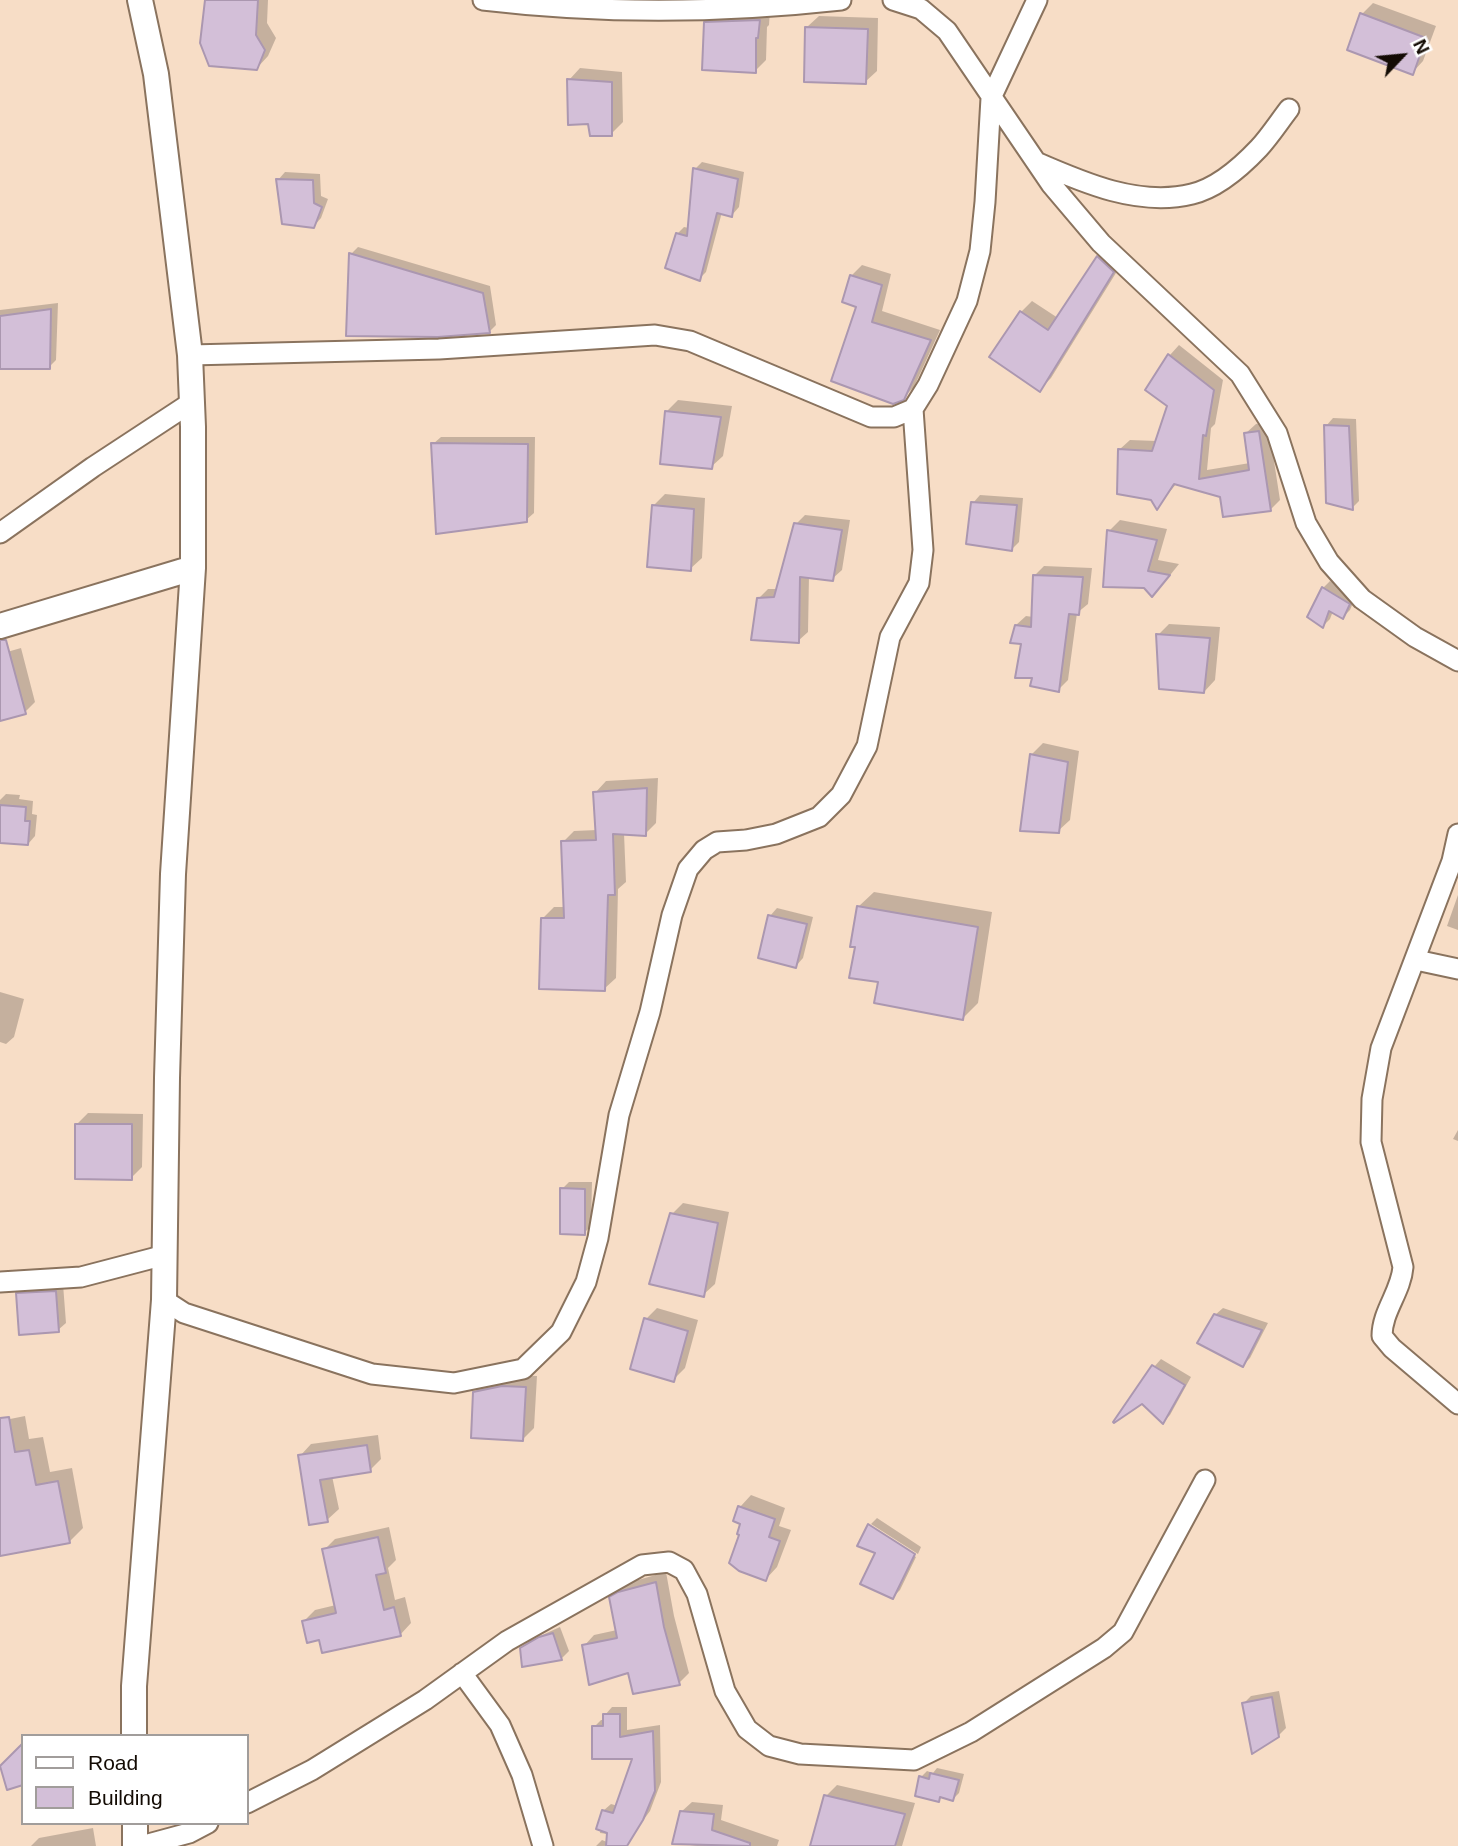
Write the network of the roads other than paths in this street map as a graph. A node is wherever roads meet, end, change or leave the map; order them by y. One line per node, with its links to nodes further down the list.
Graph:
1 (141, 0): 10 (street)
2 (484, 0): 6 (street)
3 (841, 0): 6 (street)
4 (893, 0): 7 (street)
5 (1037, 0): 7 (street)
6 (557, 3)
7 (991, 98): 9 (street); 12 (street)
8 (1289, 110): 9 (street)
9 (1035, 162): 16 (street)
10 (190, 355): 11 (street); 12 (street)
11 (192, 402): 13 (street); 14 (street)
12 (913, 409): 22 (street)
13 (0, 533)
14 (193, 568): 15 (street); 20 (street)
15 (0, 626)
16 (1458, 661)
17 (1458, 834): 18 (street)
18 (1416, 960): 19 (street); 23 (street)
19 (1458, 969)
20 (165, 1255): 21 (street); 22 (street)
21 (0, 1282)
22 (164, 1300): 26 (street)
23 (1458, 1404)
24 (1205, 1480): 25 (street)
25 (462, 1673): 27 (street); 32 (street)
26 (134, 1734)
27 (248, 1802)
28 (135, 1825): 30 (street)
29 (204, 1825): 31 (street)
30 (135, 1846)
31 (141, 1846)
32 (542, 1846)

